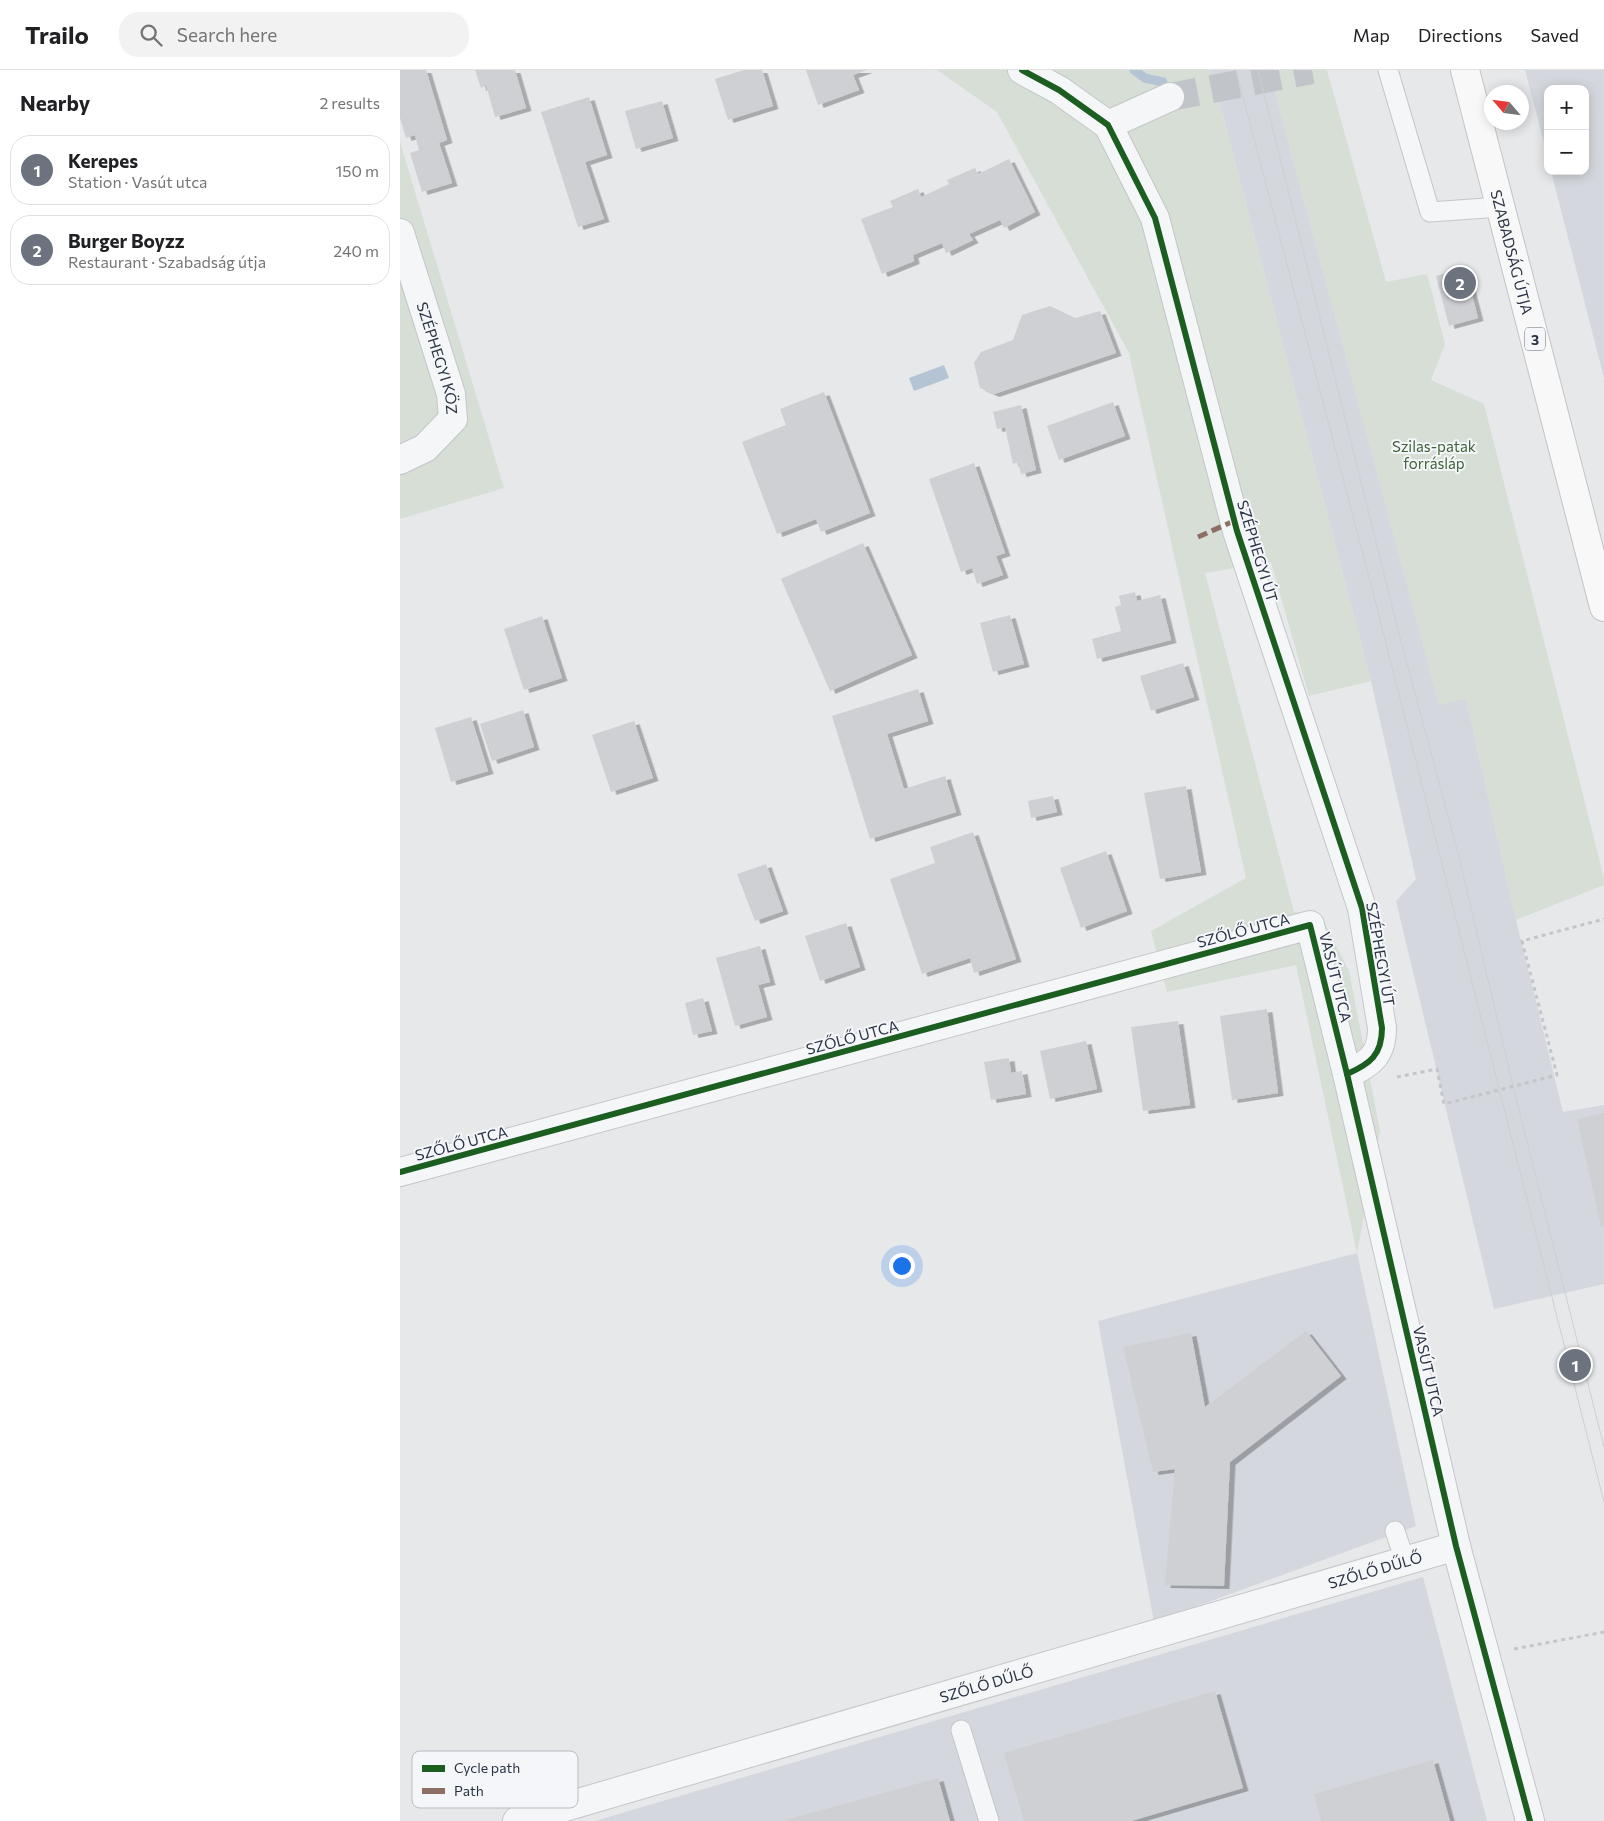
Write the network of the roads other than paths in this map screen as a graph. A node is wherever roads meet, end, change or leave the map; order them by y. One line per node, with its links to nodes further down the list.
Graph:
1 (1022, 70): 5 (street, SZÉPHEGYI ÚT)
2 (1388, 70): 6 (lane)
3 (1465, 70): 6 (main road, SZABADSÁG ÚTJA / 3)
4 (1170, 96): 5 (street)
5 (1108, 125): 12 (street, SZÉPHEGYI ÚT)
6 (1500, 207): 9 (main road, SZABADSÁG ÚTJA / 3)
7 (400, 233): 8 (street, SZÉPHEGYI KÖZ)
8 (400, 460)
9 (1600, 579): 10 (main road, SZABADSÁG ÚTJA / 3)
10 (1604, 607)
11 (1310, 925): 12 (street, VASÚT UTCA); 13 (street, SZŐLŐ UTCA)
12 (1349, 1080): 15 (street, VASÚT UTCA)
13 (400, 1172)
14 (1395, 1531): 16 (lane)
15 (1456, 1546): 16 (street, SZŐLŐ DŰLŐ); 17 (lane); 23 (street, VASÚT UTCA)
16 (1405, 1561): 19 (street, SZŐLŐ DŰLŐ)
17 (1440, 1567)
18 (962, 1730): 22 (lane)
19 (578, 1803)
20 (561, 1808): 21 (street, SZŐLŐ DŰLŐ)
21 (517, 1821)
22 (989, 1821)
23 (1530, 1821)

